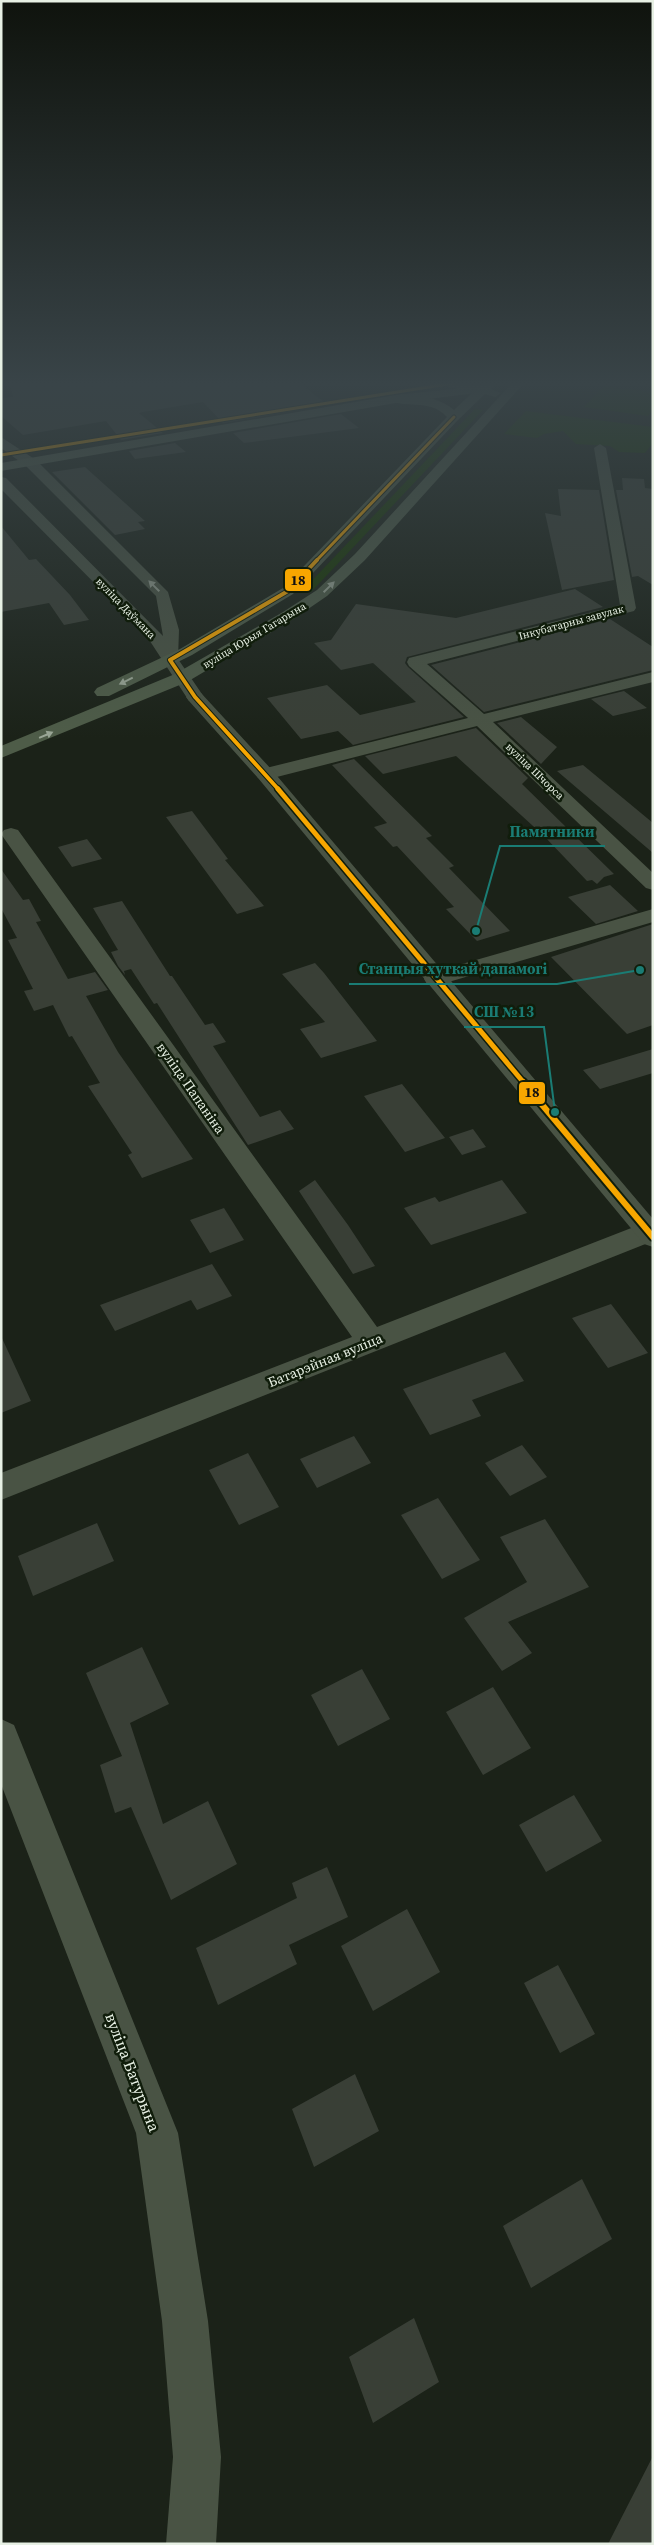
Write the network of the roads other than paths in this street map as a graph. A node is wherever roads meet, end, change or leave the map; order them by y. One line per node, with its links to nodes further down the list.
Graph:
1 (21, 501): 6 (street, вуліца Даўмана)
2 (68, 501): 6 (street, вуліца Даўмана, one-way to 2)
3 (374, 501): 6 (main road, вуліца Юрыя Гагарына)
4 (411, 501): 9 (main road, вуліца Юрыя Гагарына, one-way to 4)
5 (609, 501): 7 (street, Інкубатарны завулак)
6 (170, 660): 9 (street); 11 (main road, вуліца Юрыя Гагарына, one-way to 11)
7 (415, 662): 10 (street, вуліца Шчорса)
8 (653, 676): 10 (street)
9 (181, 678): 12 (main road, вуліца Юрыя Гагарына, one-way to 9); 13 (street)
10 (481, 720): 13 (street); 15 (street, вуліца Шчорса)
11 (1, 737)
12 (1, 753)
13 (265, 774): 17 (street)
14 (12, 834): 19 (street, вуліца Папаніна)
15 (653, 884)
16 (653, 915): 17 (street)
17 (436, 979): 18 (street)
18 (651, 1235): 19 (street, Батарэйная вуліца)
19 (371, 1341): 20 (street, Батарэйная вуліца)
20 (1, 1487)
21 (1, 1737): 22 (street, вуліца Батурына)
22 (191, 2544)

